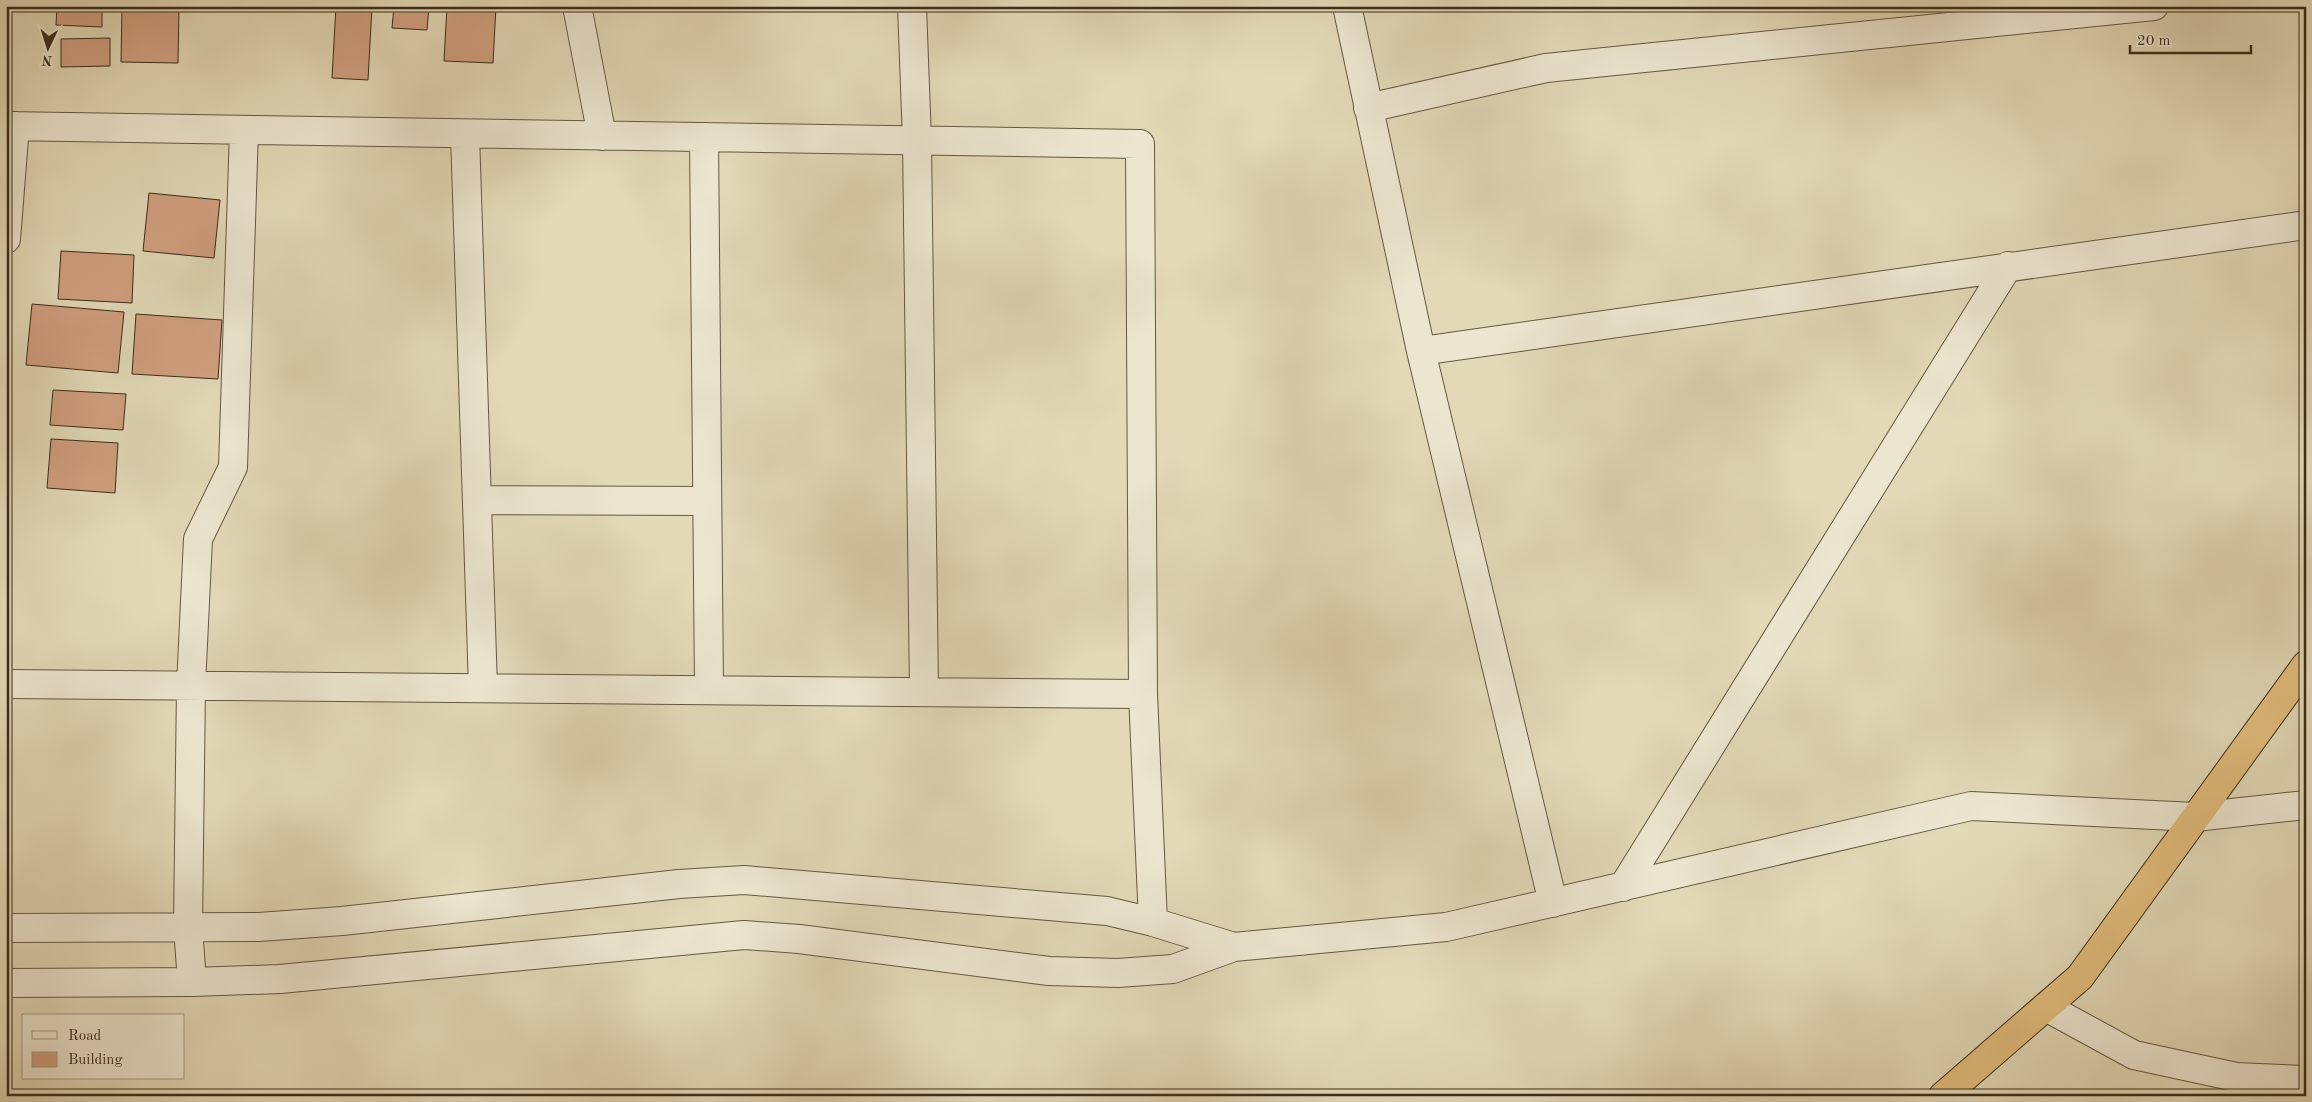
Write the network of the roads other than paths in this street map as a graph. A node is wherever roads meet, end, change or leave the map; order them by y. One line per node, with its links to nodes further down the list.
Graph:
1 (577, 6): 10 (street)
2 (912, 6): 12 (street)
3 (1347, 6): 6 (street)
4 (2154, 6): 5 (street)
5 (2043, 12): 6 (street)
6 (1368, 108): 16 (street)
7 (11, 126): 8 (street); 14 (street)
8 (244, 130): 9 (street); 21 (street)
9 (464, 134): 10 (street); 17 (street)
10 (602, 136): 11 (street)
11 (704, 138): 12 (street); 18 (street)
12 (917, 141): 24 (street); 25 (street)
13 (2306, 225): 15 (street)
14 (6, 240)
15 (2008, 266): 16 (street); 28 (street)
16 (1421, 351): 29 (street)
17 (477, 500): 18 (street); 22 (street)
18 (708, 501): 23 (street)
19 (2306, 665): 27 (highway)
20 (6, 684): 21 (street)
21 (191, 686): 22 (street); 31 (street)
22 (483, 688): 23 (street)
23 (710, 690): 24 (street)
24 (924, 692): 25 (street)
25 (1143, 694): 30 (street)
26 (2306, 805): 27 (street)
27 (2195, 817): 28 (street); 36 (highway)
28 (1623, 887): 29 (street)
29 (1553, 903): 33 (street)
30 (1153, 922): 31 (street); 33 (street)
31 (188, 927): 32 (street); 34 (street)
32 (6, 928)
33 (1234, 947): 34 (street)
34 (192, 982): 35 (street)
35 (6, 983)
36 (2046, 1007): 38 (street); 39 (highway)
37 (2306, 1080): 38 (street)
38 (2276, 1087)
39 (1943, 1096)

